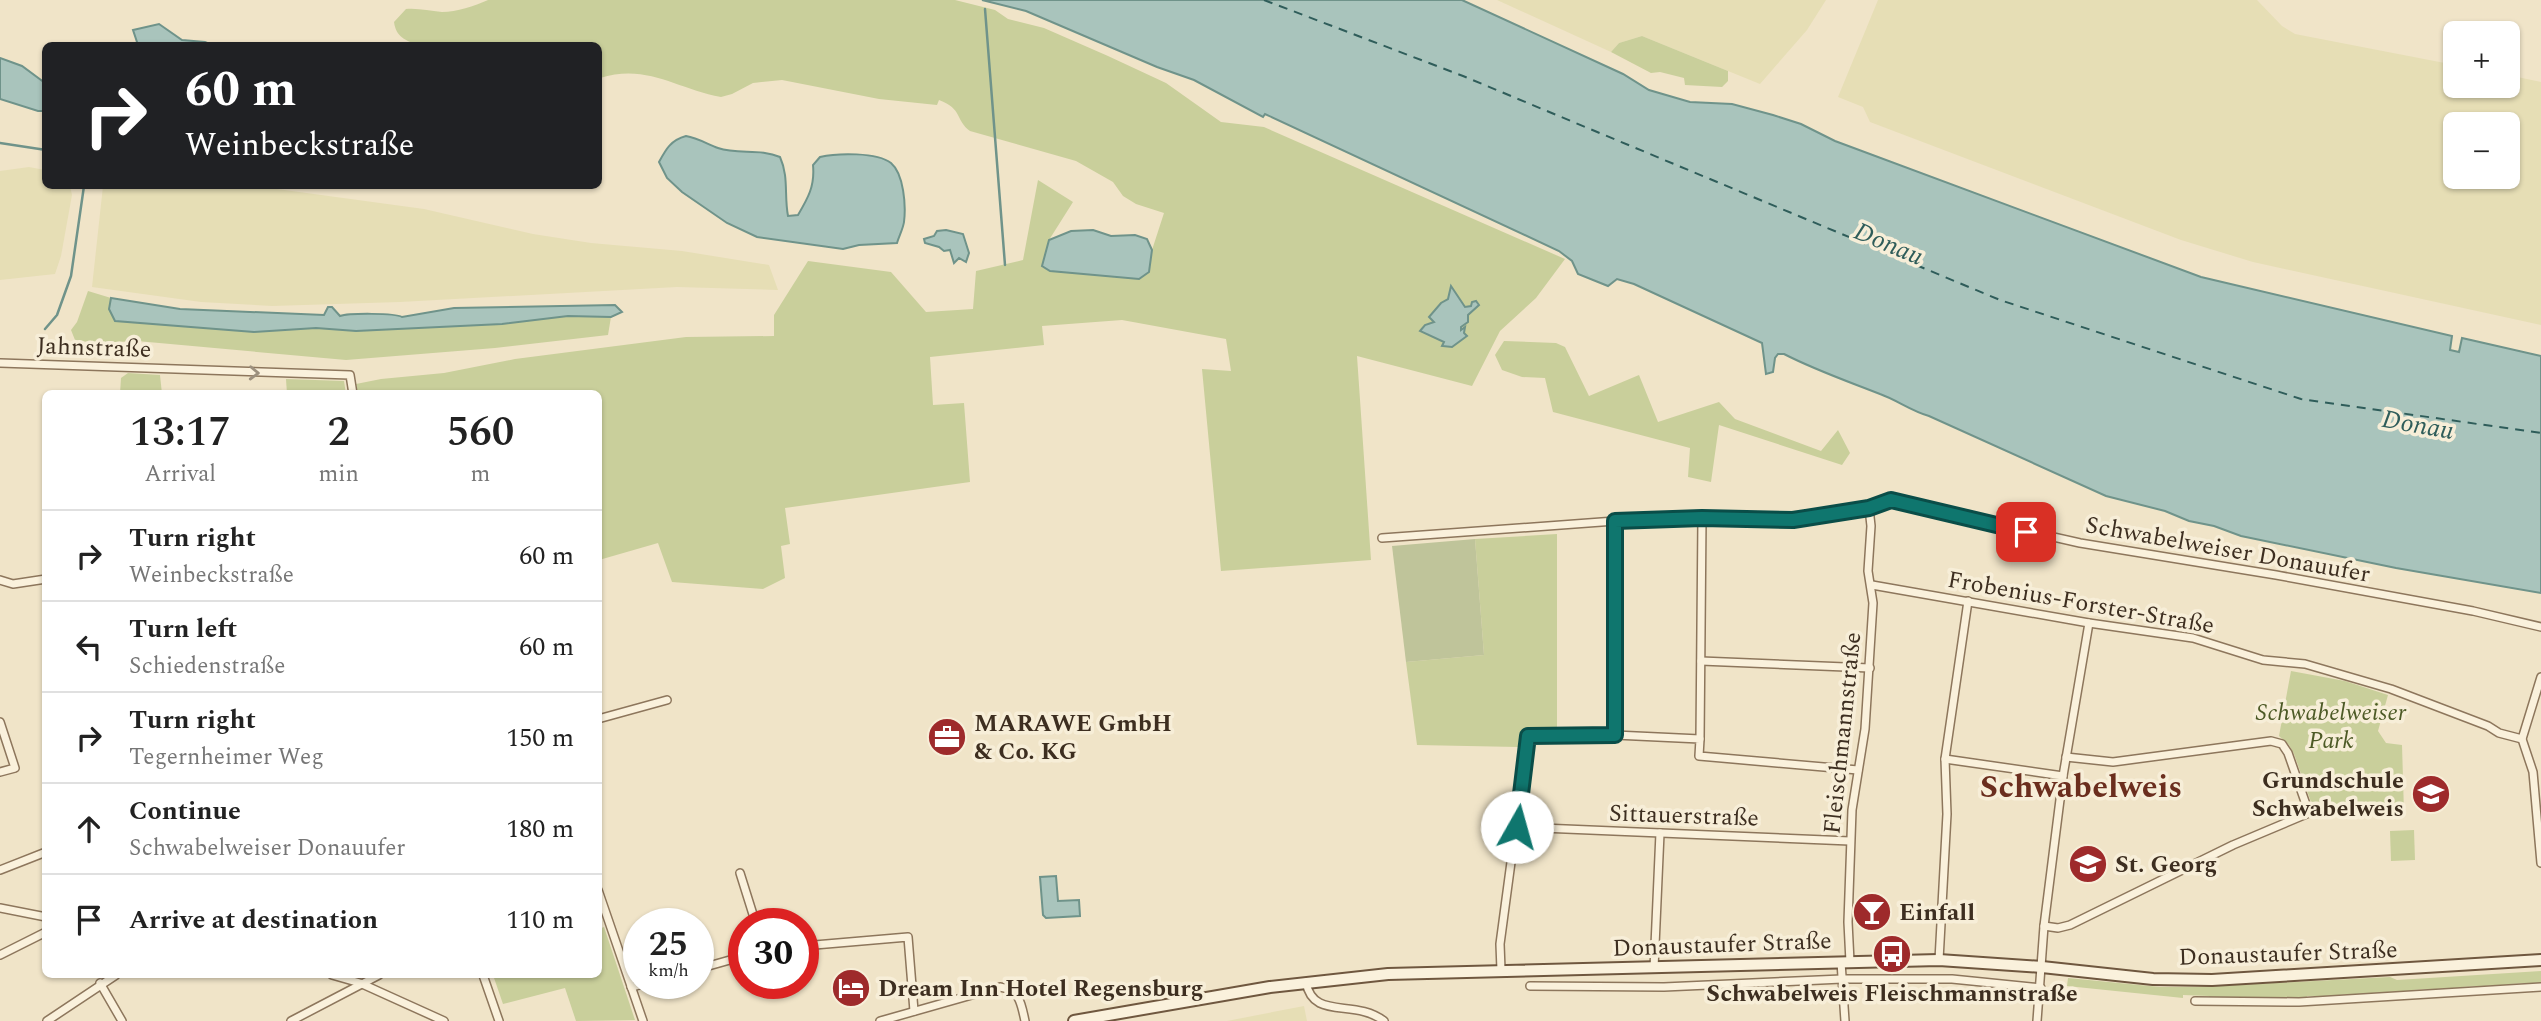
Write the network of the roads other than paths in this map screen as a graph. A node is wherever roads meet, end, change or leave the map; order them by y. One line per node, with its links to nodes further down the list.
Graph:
1 (0, 363): 2 (street, Jahnstraße, one-way to 2)
2 (352, 390)
3 (1869, 508): 4 (street, Schwabelweiser Donauufer); 9 (street, Fleischmannstraße); 12 (street, Schwabelweiser Donauufer)
4 (1702, 518): 5 (street, Schwabelweiser Donauufer); 13 (street)
5 (1615, 521): 6 (street, Schwabelweiser Donauufer); 19 (street)
6 (1382, 538)
7 (0, 580): 8 (street)
8 (42, 580)
9 (1872, 585): 10 (street, Frobenius-Forster-Straße); 14 (street, Fleischmannstraße)
10 (1968, 601): 11 (street, Frobenius-Forster-Straße); 23 (street)
11 (2090, 623): 21 (street, Frobenius-Forster-Straße); 22 (street)
12 (2541, 627)
13 (1701, 661): 14 (street); 20 (street)
14 (1870, 668): 24 (street, Fleischmannstraße)
15 (2541, 677): 21 (street)
16 (667, 700): 17 (street)
17 (602, 718)
18 (0, 722): 25 (street)
19 (1615, 735): 20 (street); 28 (street)
20 (1699, 739): 24 (street)
21 (2522, 739): 26 (street)
22 (2066, 757): 27 (street); 39 (street)
23 (1945, 759): 27 (street); 43 (street)
24 (1858, 770): 30 (street, Fleischmannstraße)
25 (0, 772)
26 (2537, 772): 32 (street)
27 (2063, 776): 39 (street)
28 (1517, 827): 29 (street, Sittauerstraße); 49 (street)
29 (1660, 833): 30 (street, Sittauerstraße); 48 (street)
30 (1850, 841): 45 (street, Fleischmannstraße)
31 (42, 854): 33 (street)
32 (2541, 863)
33 (0, 870)
34 (740, 873): 37 (street)
35 (602, 902): 46 (street)
36 (0, 908): 38 (street)
37 (751, 908)
38 (42, 916)
39 (2044, 926): 47 (street)
40 (42, 934): 42 (street)
41 (819, 945): 63 (street)
42 (0, 955)
43 (1939, 960): 45 (main road, Donaustaufer Straße); 47 (main road, Donaustaufer Straße)
44 (2541, 960): 47 (main road, Donaustaufer Straße)
45 (1846, 962): 48 (main road, Donaustaufer Straße); 54 (street, Fleischmannstraße)
46 (623, 963)
47 (2042, 967): 60 (street)
48 (1654, 968): 49 (main road, Donaustaufer Straße)
49 (1501, 970): 55 (main road, Donaustaufer Straße)
50 (110, 978): 56 (street)
51 (342, 978): 57 (street)
52 (372, 978): 57 (street)
53 (484, 978): 68 (street)
54 (1842, 979): 58 (street, Donaustaufer Straße); 60 (street, Donaustaufer Straße); 74 (street, Fleischmannstraße)
55 (1306, 982): 72 (main road, Donaustaufer Straße); 73 (street)
56 (100, 983): 64 (street); 65 (street)
57 (360, 983): 66 (street); 67 (street)
58 (1531, 986)
59 (2541, 987): 62 (street, Donaustaufer Straße)
60 (2040, 988): 75 (street)
61 (635, 999): 69 (street)
62 (2195, 1000)
63 (914, 1011): 70 (street); 71 (street)
64 (47, 1021)
65 (122, 1021)
66 (291, 1021)
67 (443, 1021)
68 (499, 1021)
69 (643, 1021)
70 (880, 1021)
71 (1025, 1021)
72 (1074, 1021)
73 (1384, 1021)
74 (1845, 1021)
75 (2037, 1021)

